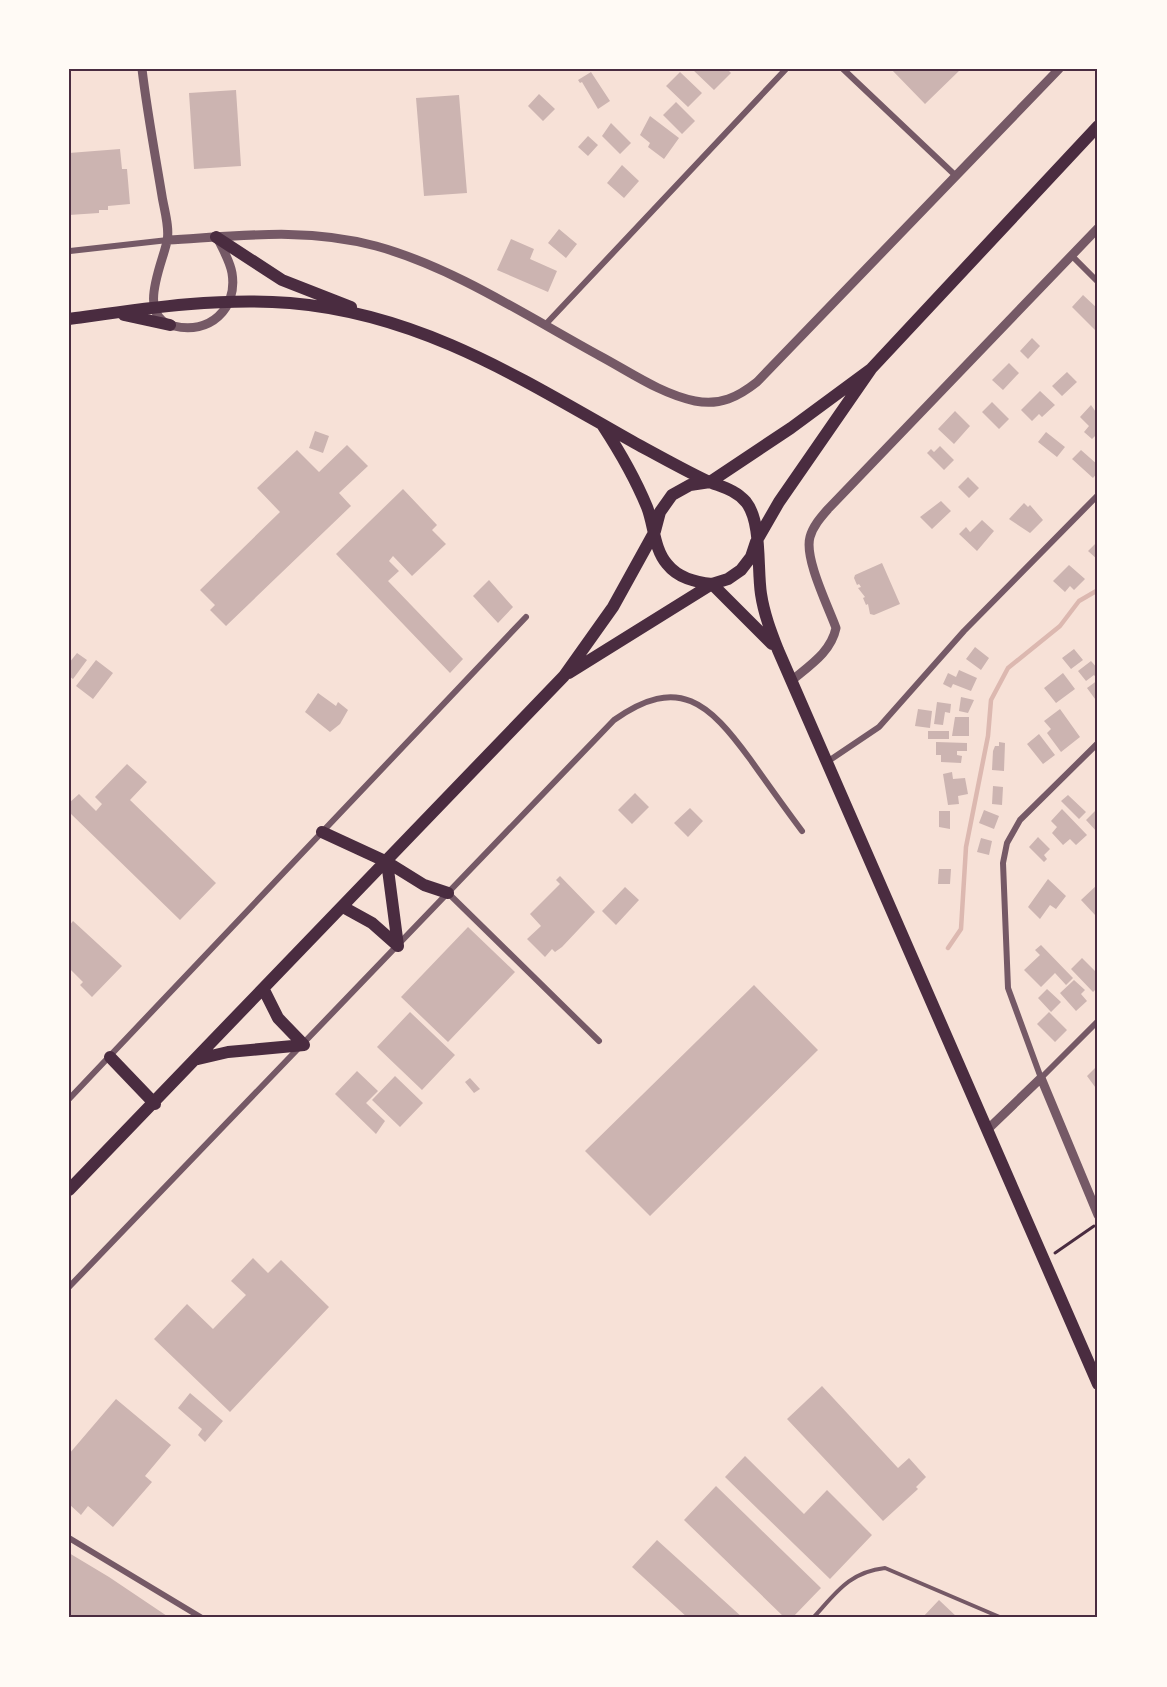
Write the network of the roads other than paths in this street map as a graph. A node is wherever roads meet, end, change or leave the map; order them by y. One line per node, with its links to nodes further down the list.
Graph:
1 (142, 69): 9 (street)
2 (786, 69): 19 (street)
3 (843, 69): 6 (street)
4 (1059, 69): 6 (street)
5 (1098, 126): 20 (highway)
6 (956, 176): 19 (street)
7 (1098, 228): 11 (street)
8 (216, 237): 9 (street); 13 (street); 17 (highway); 19 (street)
9 (168, 240): 10 (street); 14 (street)
10 (70, 251)
11 (1071, 255): 12 (street); 30 (street)
12 (1098, 282)
13 (230, 302): 14 (highway); 17 (highway); 18 (street)
14 (155, 307): 15 (highway); 18 (street)
15 (114, 313): 16 (highway); 18 (highway)
16 (69, 319)
17 (394, 324): 21 (highway)
18 (170, 325)
19 (544, 326)
20 (871, 369): 22 (highway); 25 (highway)
21 (600, 422): 22 (highway); 24 (highway)
22 (710, 482): 24 (highway); 25 (highway)
23 (1098, 495): 32 (street)
24 (655, 531): 26 (highway); 29 (highway)
25 (756, 542): 26 (highway); 28 (highway)
26 (712, 584): 28 (highway); 29 (highway)
27 (526, 617): 34 (street)
28 (778, 651): 30 (highway)
29 (564, 676): 35 (highway)
30 (791, 681): 32 (highway)
31 (1098, 743): 45 (street)
32 (827, 762): 48 (highway)
33 (802, 831): 36 (street)
34 (322, 832): 35 (highway); 43 (street)
35 (387, 862): 36 (highway); 37 (highway); 38 (highway)
36 (448, 893): 38 (street); 41 (street)
37 (343, 907): 38 (highway); 39 (highway)
38 (398, 946): 42 (street)
39 (264, 990): 42 (highway); 44 (highway)
40 (1098, 1021): 45 (street)
41 (599, 1041)
42 (304, 1045): 44 (highway); 51 (street)
43 (110, 1057): 46 (street); 47 (highway)
44 (197, 1060): 47 (highway)
45 (1041, 1078): 48 (street); 50 (street)
46 (69, 1099)
47 (154, 1104): 49 (highway)
48 (987, 1130): 52 (highway)
49 (69, 1191)
50 (1098, 1215)
51 (69, 1287)
52 (1098, 1384)
53 (69, 1538): 54 (street)
54 (202, 1618)
55 (813, 1618): 56 (lane)
56 (1002, 1618)

